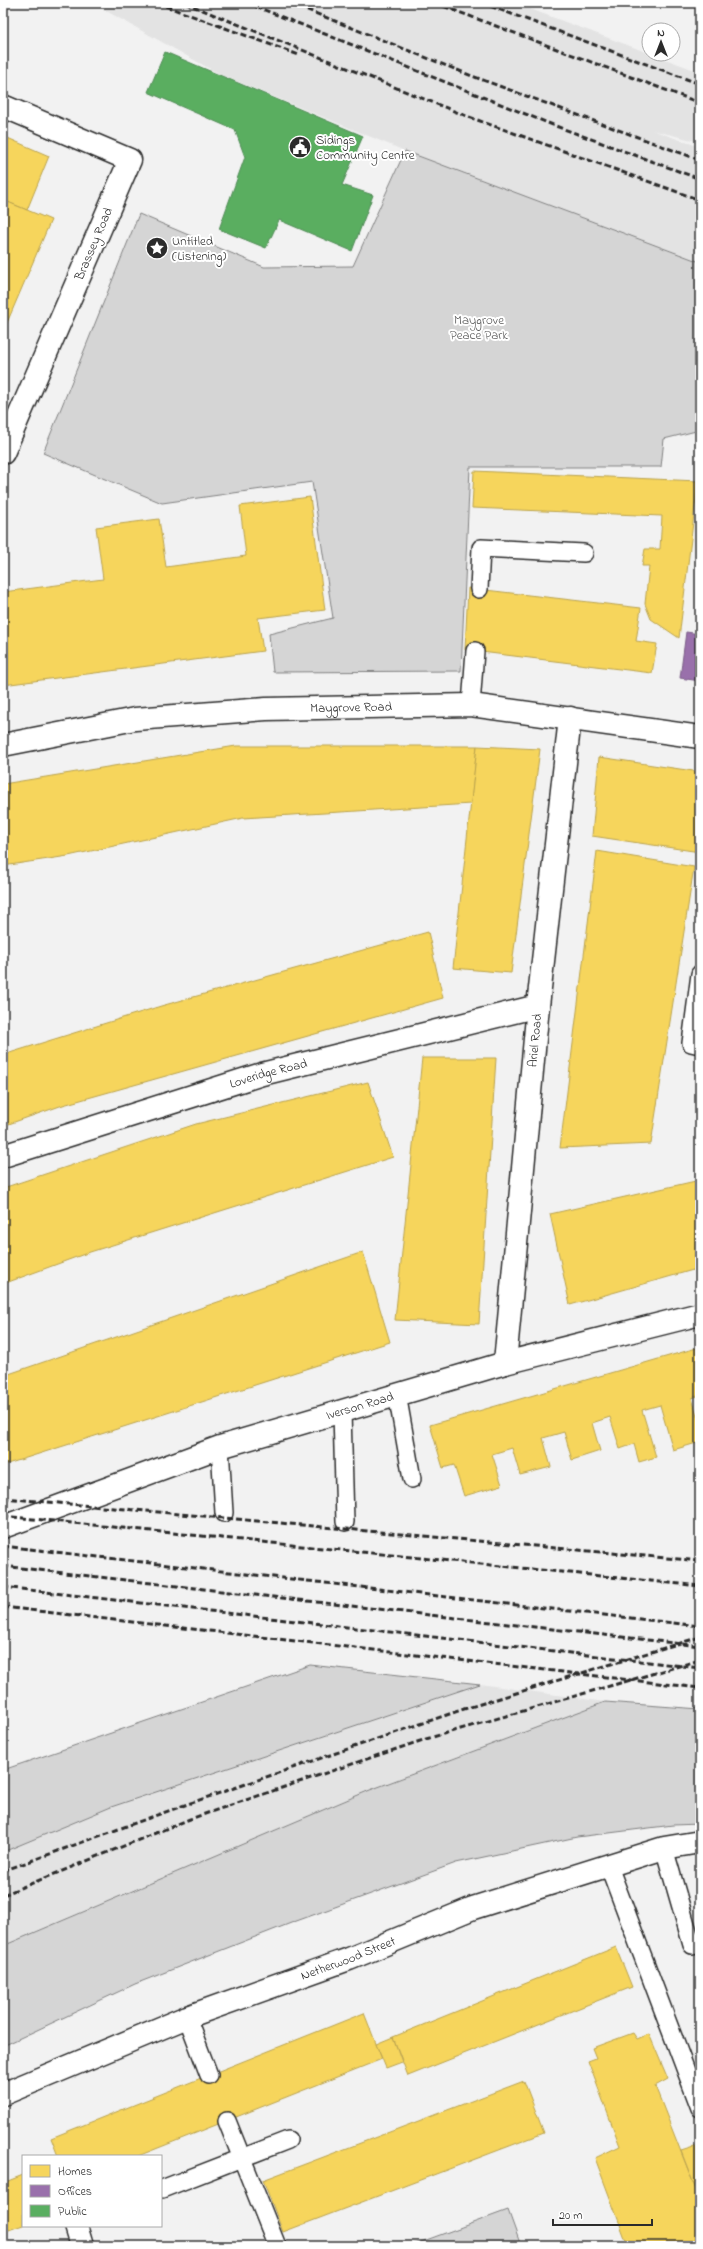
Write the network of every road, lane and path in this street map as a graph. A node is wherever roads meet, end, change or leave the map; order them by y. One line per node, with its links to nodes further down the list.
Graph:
1 (3, 106): 2 (street, Brassey Road)
2 (3, 454)
3 (584, 553): 4 (lane)
4 (479, 589)
5 (475, 651): 6 (lane)
6 (471, 704): 7 (street, Maygrove Road); 9 (street, Maygrove Road)
7 (570, 718): 8 (street, Maygrove Road); 11 (street, Ariel Road)
8 (700, 737)
9 (3, 745)
10 (700, 974): 12 (lane)
11 (538, 1006): 13 (street, Loveridge Road); 15 (street, Ariel Road)
12 (700, 1045)
13 (3, 1156)
14 (700, 1314): 15 (street, Iverson Road)
15 (505, 1363): 16 (street, Iverson Road)
16 (397, 1394): 17 (street, Iverson Road); 19 (lane)
17 (342, 1412): 18 (street, Iverson Road); 21 (lane)
18 (220, 1447): 20 (lane); 22 (street, Iverson Road)
19 (412, 1479)
20 (224, 1513)
21 (345, 1522)
22 (3, 1527)
23 (700, 1842): 24 (street, Netherwood Street)
24 (664, 1848): 25 (street, Netherwood Street); 26 (lane)
25 (608, 1864): 27 (street, Netherwood Street); 30 (lane)
26 (700, 1943)
27 (187, 2017): 28 (lane); 29 (street, Netherwood Street)
28 (209, 2075)
29 (3, 2094)
30 (700, 2108)
31 (227, 2121): 33 (lane)
32 (288, 2140): 33 (lane)
33 (242, 2158): 34 (lane); 37 (lane)
34 (162, 2189)
35 (76, 2227): 36 (street)
36 (82, 2246)
37 (277, 2246)

